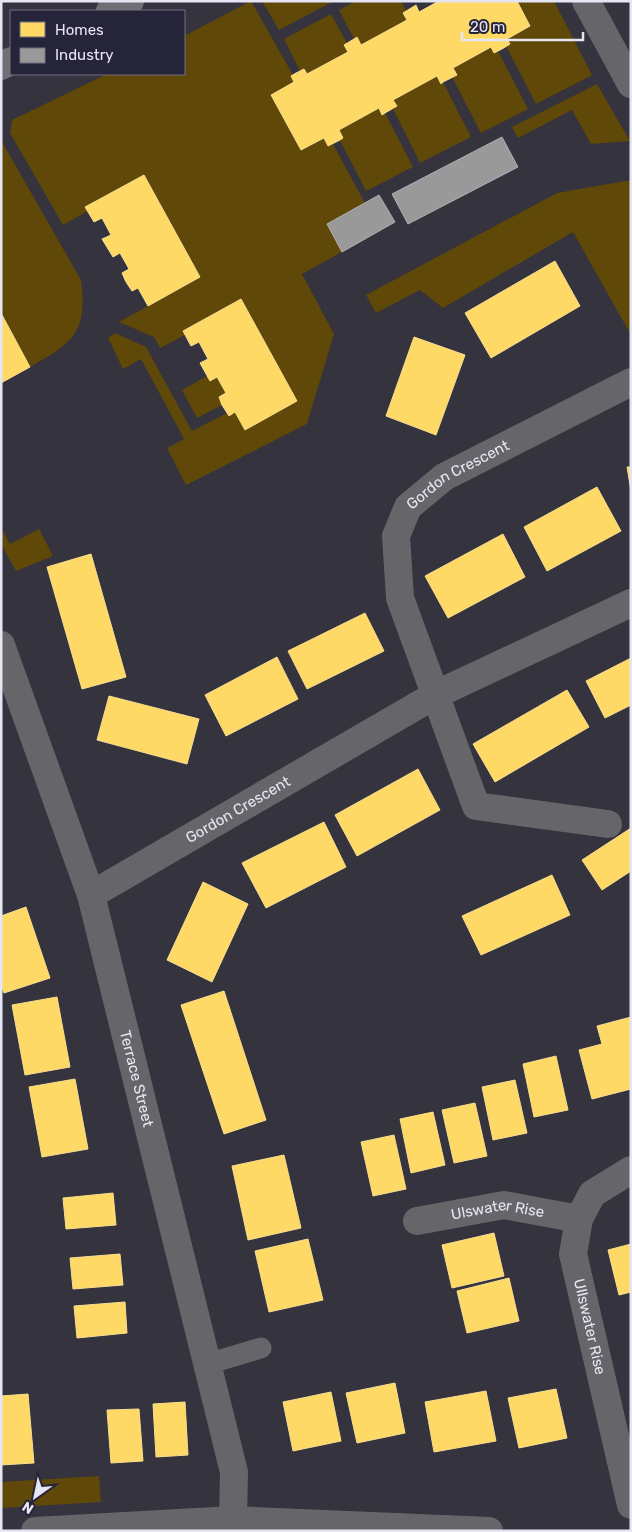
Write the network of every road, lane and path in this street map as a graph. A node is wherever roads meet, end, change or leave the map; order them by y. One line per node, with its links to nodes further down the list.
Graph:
1 (130, 1): 3 (main road)
2 (586, 1): 4 (street)
3 (112, 10)
4 (631, 84)
5 (631, 382): 8 (street, Gordon Crescent)
6 (631, 603): 8 (street, Gordon Crescent)
7 (1, 646): 10 (street, Terrace Street)
8 (437, 694): 9 (street, Gordon Crescent); 10 (street, Gordon Crescent)
9 (608, 824)
10 (91, 895): 15 (street, Terrace Street)
11 (631, 1170): 12 (street, Ullswater Rise)
12 (579, 1219): 13 (street, Ulswater Rise); 16 (street, Ullswater Rise)
13 (416, 1221)
14 (261, 1348): 15 (lane)
15 (207, 1364): 17 (street, Terrace Street)
16 (631, 1505)
17 (233, 1520): 18 (street); 19 (street)
18 (35, 1531)
19 (489, 1531)

